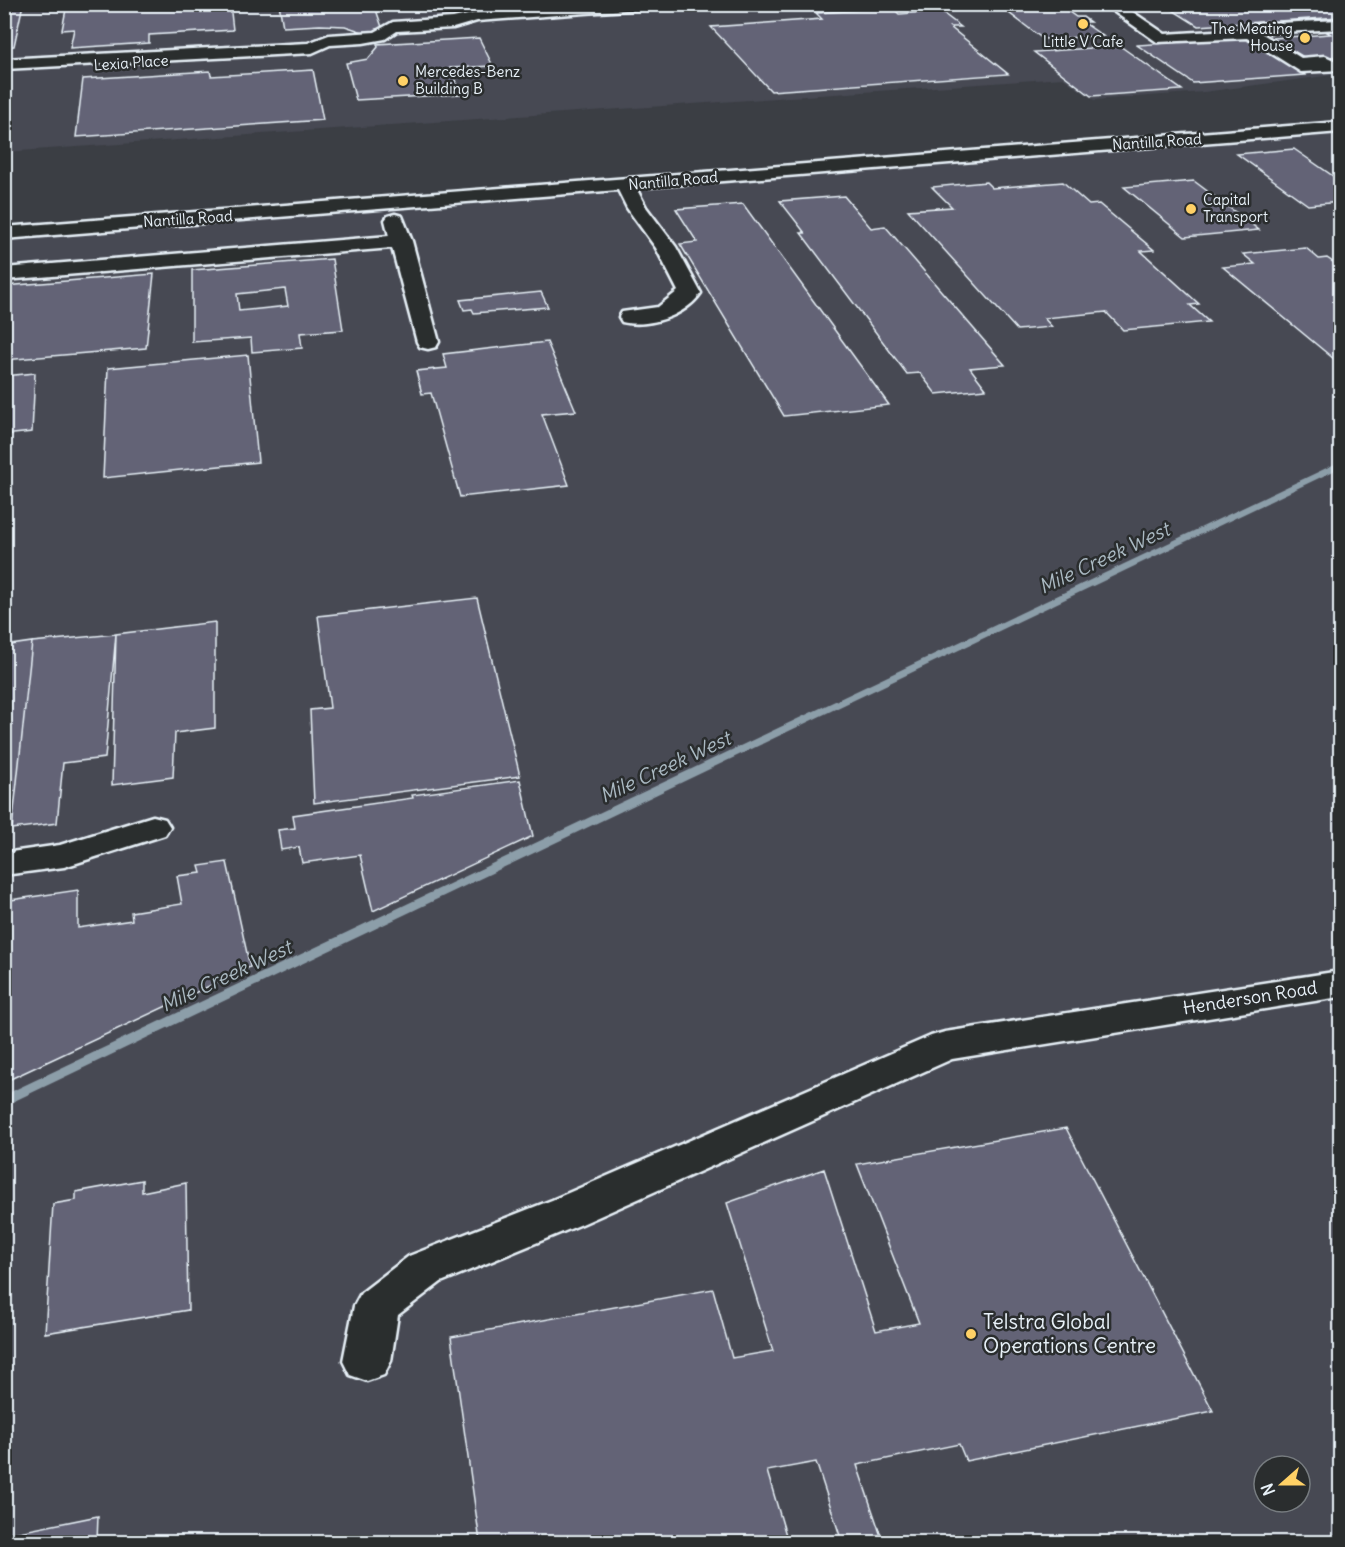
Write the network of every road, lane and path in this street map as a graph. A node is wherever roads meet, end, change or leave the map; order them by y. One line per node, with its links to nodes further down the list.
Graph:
1 (480, 4): 2 (street)
2 (574, 4)
3 (653, 4): 11 (street, Lexia Place)
4 (1110, 4): 8 (street)
5 (1127, 4): 8 (street)
6 (1341, 24): 7 (street)
7 (1250, 33): 8 (street); 9 (street)
8 (1178, 38)
9 (1298, 63)
10 (4, 64): 11 (street, Lexia Place)
11 (42, 65): 12 (street, Lexia Place)
12 (4, 71)
13 (1341, 127): 14 (street, Nantilla Road)
14 (625, 185): 15 (street, Nantilla Road); 19 (street)
15 (390, 204): 16 (street, Nantilla Road); 17 (street)
16 (4, 233)
17 (402, 241): 18 (street); 20 (street)
18 (4, 274)
19 (630, 317)
20 (428, 342)
21 (153, 827): 22 (street)
22 (4, 864)
23 (1341, 984): 24 (street, Henderson Road)
24 (367, 1361)

